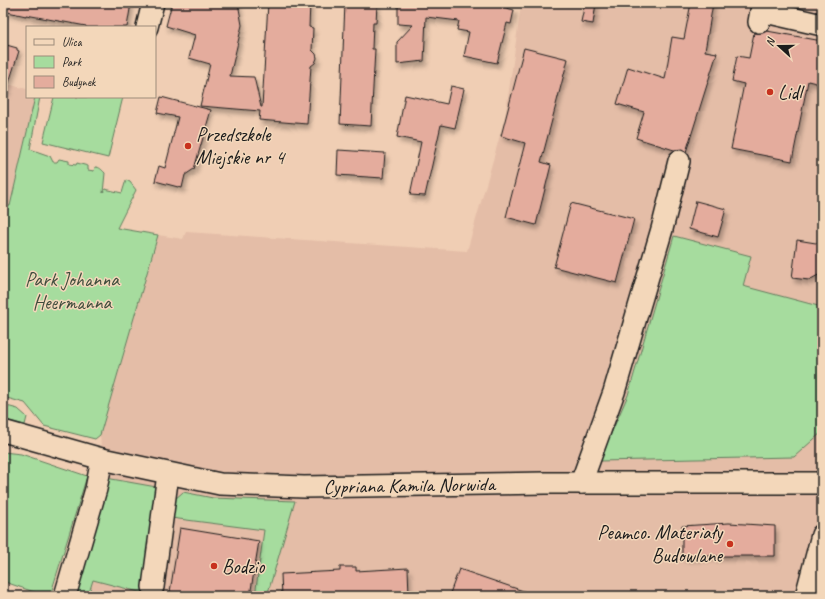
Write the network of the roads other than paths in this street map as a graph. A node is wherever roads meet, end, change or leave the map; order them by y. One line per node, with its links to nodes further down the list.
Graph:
1 (153, 3): 4 (street)
2 (760, 22): 3 (street)
3 (822, 25)
4 (147, 26)
5 (679, 161): 9 (street)
6 (3, 431): 7 (street, Cypriana Kamila Norwida)
7 (102, 459): 8 (street, Cypriana Kamila Norwida); 14 (street)
8 (168, 474): 9 (street, Cypriana Kamila Norwida); 13 (street)
9 (581, 483): 10 (street, Cypriana Kamila Norwida)
10 (822, 483)
11 (822, 535): 12 (street)
12 (813, 584)
13 (153, 587)
14 (66, 596)

